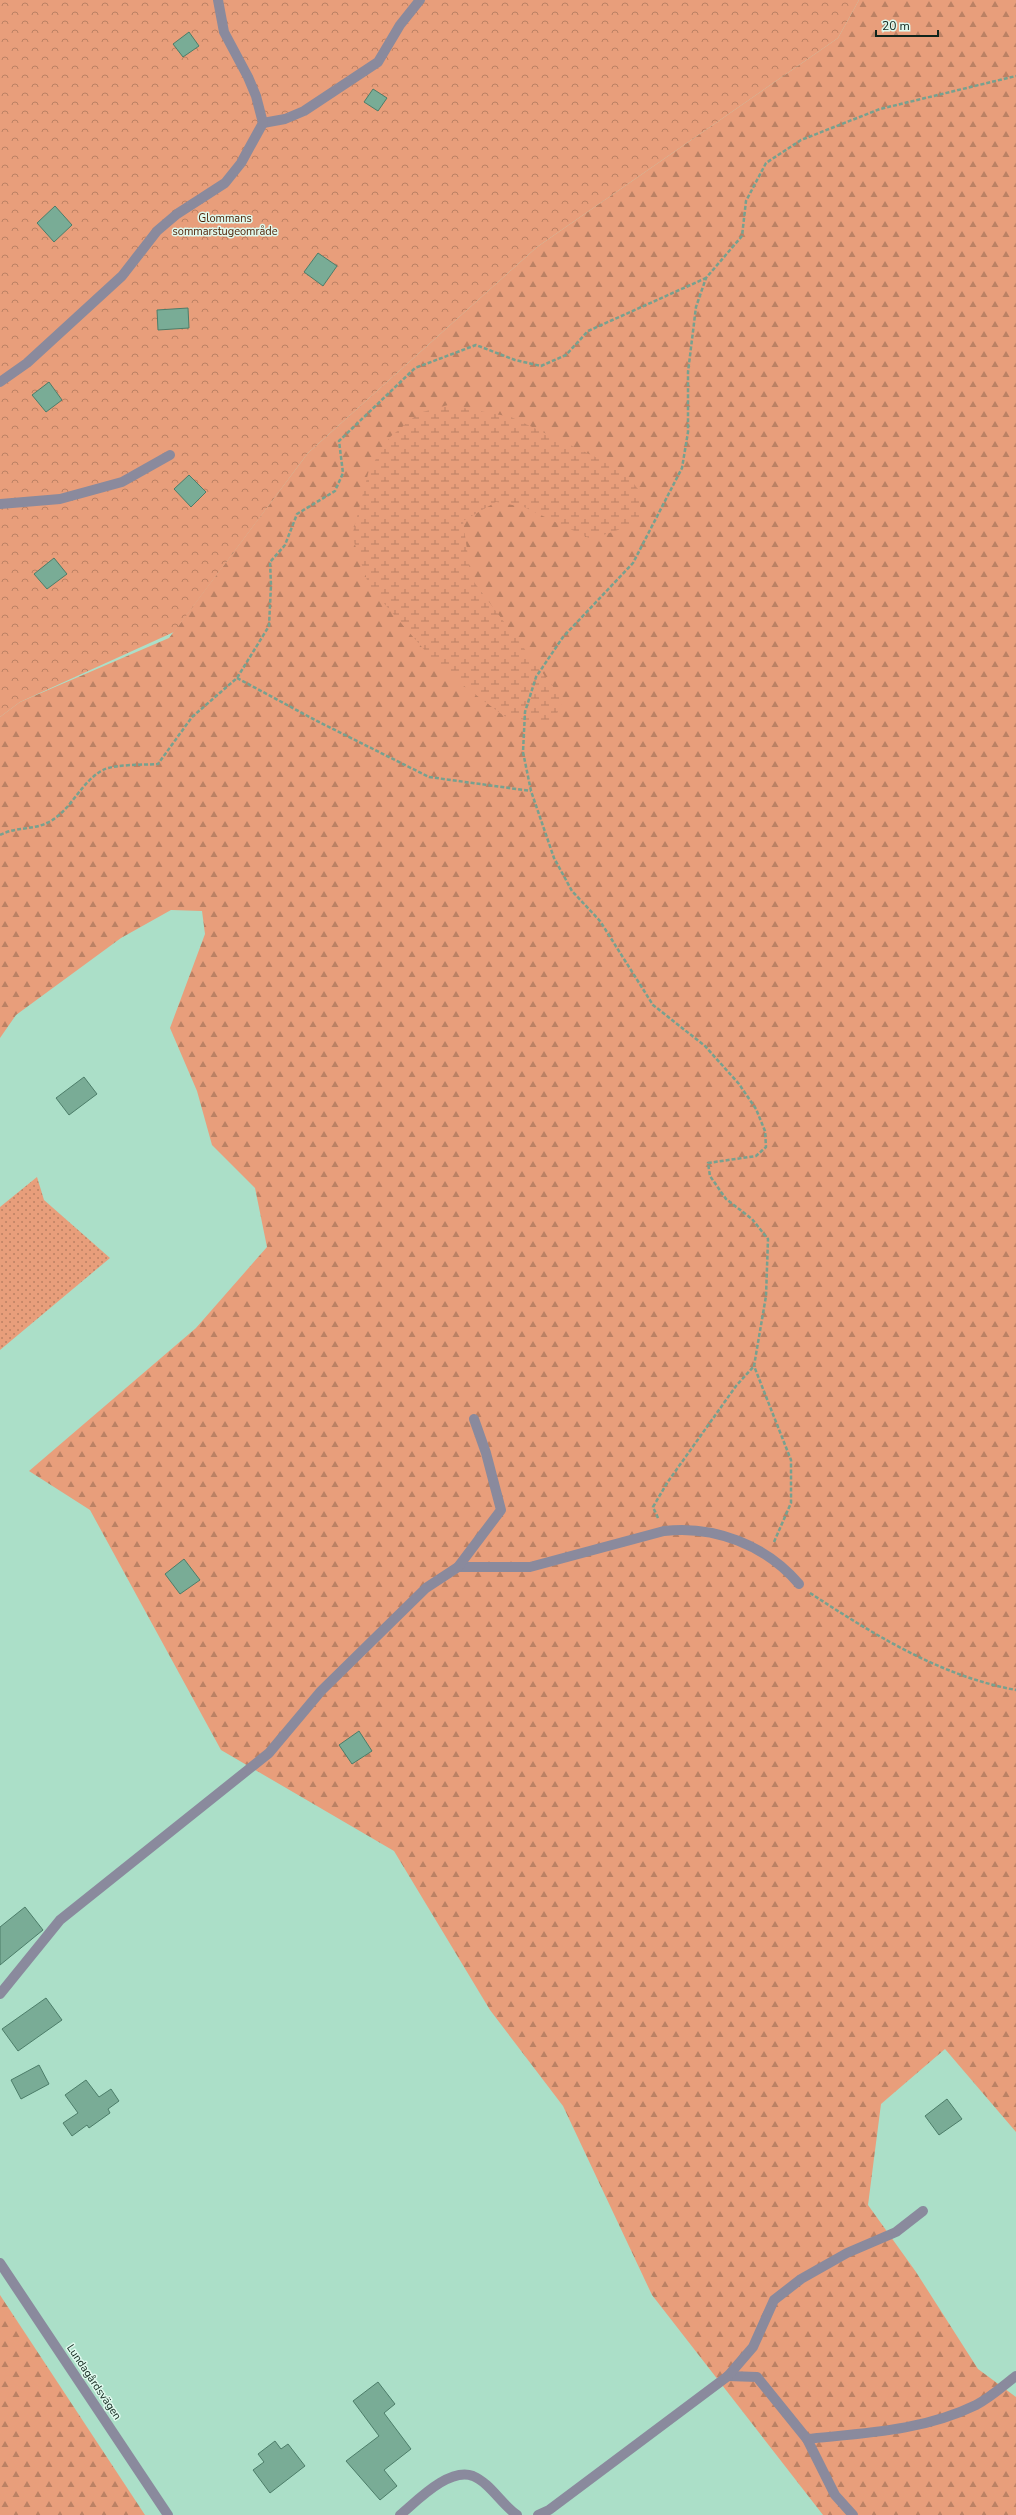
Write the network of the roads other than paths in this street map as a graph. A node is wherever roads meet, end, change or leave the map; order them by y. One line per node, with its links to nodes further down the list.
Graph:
1 (218, 0): 3 (street)
2 (420, 0): 3 (street)
3 (263, 123): 4 (street)
4 (0, 382)
5 (170, 455): 6 (street)
6 (0, 504)
7 (474, 1419): 8 (street)
8 (458, 1567): 9 (street); 10 (street)
9 (799, 1584)
10 (0, 1994)
11 (923, 2211): 13 (street)
12 (0, 2263): 16 (street, Lundagårdsvägen)
13 (728, 2376): 15 (street); 19 (street)
14 (1016, 2376): 15 (street)
15 (807, 2439): 20 (street)
16 (168, 2515)
17 (400, 2515): 18 (street)
18 (517, 2515)
19 (538, 2515)
20 (853, 2515)

